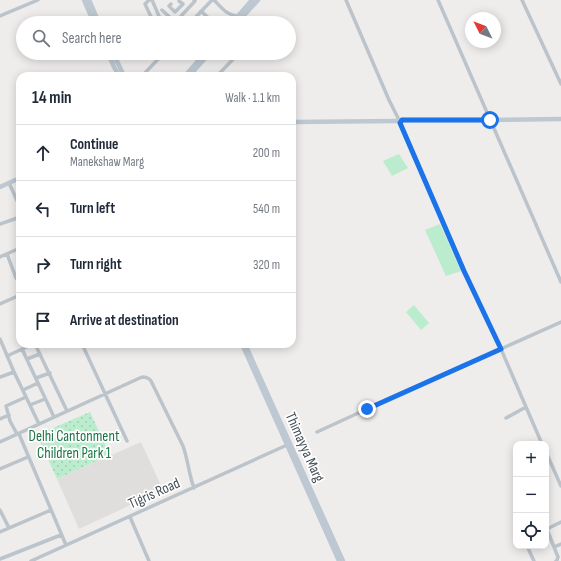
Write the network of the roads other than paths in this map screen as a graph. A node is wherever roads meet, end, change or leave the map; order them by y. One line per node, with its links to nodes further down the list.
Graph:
1 (38, 0): 18 (street)
2 (84, 0): 19 (street)
3 (88, 0): 20 (street)
4 (149, 0): 21 (street)
5 (152, 0): 22 (street)
6 (194, 0): 24 (street)
7 (252, 0): 27 (street)
8 (258, 0): 28 (street)
9 (346, 0): 44 (street)
10 (438, 0): 43 (street)
11 (522, 0): 41 (street)
12 (180, 1): 14 (street); 15 (street)
13 (210, 1): 17 (street); 27 (street)
14 (170, 4)
15 (175, 6)
16 (162, 10): 23 (street)
17 (201, 12): 25 (street); 26 (street)
18 (0, 16)
19 (91, 16)
20 (96, 16)
21 (151, 16)
22 (159, 16)
23 (168, 16)
24 (184, 16)
25 (197, 16)
26 (206, 16)
27 (238, 16)
28 (243, 16)
29 (111, 60): 35 (street)
30 (116, 60): 36 (street)
31 (157, 60): 37 (street)
32 (200, 60): 38 (street)
33 (204, 60): 39 (street)
34 (233, 60): 40 (street)
35 (117, 72)
36 (122, 72)
37 (146, 72)
38 (189, 72)
39 (193, 72)
40 (221, 72)
41 (561, 84)
42 (561, 119): 43 (street)
43 (490, 120): 44 (street); 56 (street)
44 (399, 121): 45 (street); 66 (street)
45 (296, 122)
46 (16, 180): 47 (street)
47 (9, 183): 48 (street); 49 (street)
48 (0, 187)
49 (16, 198)
50 (16, 218): 51 (street)
51 (0, 224)
52 (16, 250): 53 (street)
53 (7, 254): 54 (street); 55 (street)
54 (0, 257)
55 (16, 278)
56 (561, 282)
57 (16, 297): 58 (street)
58 (0, 304)
59 (561, 322): 66 (street)
60 (0, 339): 68 (street)
61 (36, 348): 67 (street)
62 (84, 348): 76 (street)
63 (244, 348): 92 (street, Thimayya Marg)
64 (247, 348): 115 (street, Thimayya Marg)
65 (22, 349): 68 (street); 69 (street)
66 (501, 349): 80 (street); 87 (street)
67 (40, 354): 69 (street); 71 (street)
68 (7, 356): 70 (street)
69 (27, 359): 73 (street)
70 (14, 372): 72 (street); 75 (street)
71 (50, 373): 73 (street); 81 (street)
72 (0, 377)
73 (36, 378): 74 (street)
74 (38, 383): 75 (street); 78 (street)
75 (23, 390): 77 (street)
76 (105, 394): 81 (street); 89 (street); 97 (street)
77 (26, 397): 79 (street); 82 (street)
78 (45, 399): 79 (street); 83 (street)
79 (30, 405): 86 (street)
80 (526, 407): 84 (street); 90 (street)
81 (67, 411): 83 (street)
82 (9, 415): 85 (street); 88 (street)
83 (54, 417): 86 (street)
84 (506, 418)
85 (0, 419)
86 (39, 424): 88 (street)
87 (317, 432)
88 (18, 434): 91 (street); 93 (street)
89 (127, 441)
90 (541, 441)
91 (0, 442)
92 (287, 445): 97 (street, Tigris Road); 114 (street, Thimayya Marg)
93 (28, 457): 95 (street); 99 (street)
94 (549, 459): 96 (street)
95 (0, 469)
96 (561, 486)
97 (194, 488): 100 (street, Tigris Road)
98 (0, 510): 103 (street)
99 (51, 510): 103 (street); 105 (street)
100 (130, 516): 108 (street, Tigris Road); 113 (street)
101 (561, 522): 102 (street)
102 (549, 527)
103 (8, 528): 104 (street)
104 (0, 532)
105 (61, 535): 108 (street); 111 (street)
106 (549, 535): 109 (street)
107 (561, 544): 109 (street)
108 (66, 545): 112 (street, Tigris Road)
109 (554, 547): 117 (street)
110 (528, 549): 116 (street)
111 (0, 559)
112 (31, 561)
113 (149, 561)
114 (339, 561)
115 (342, 561)
116 (534, 561)
117 (556, 561)

